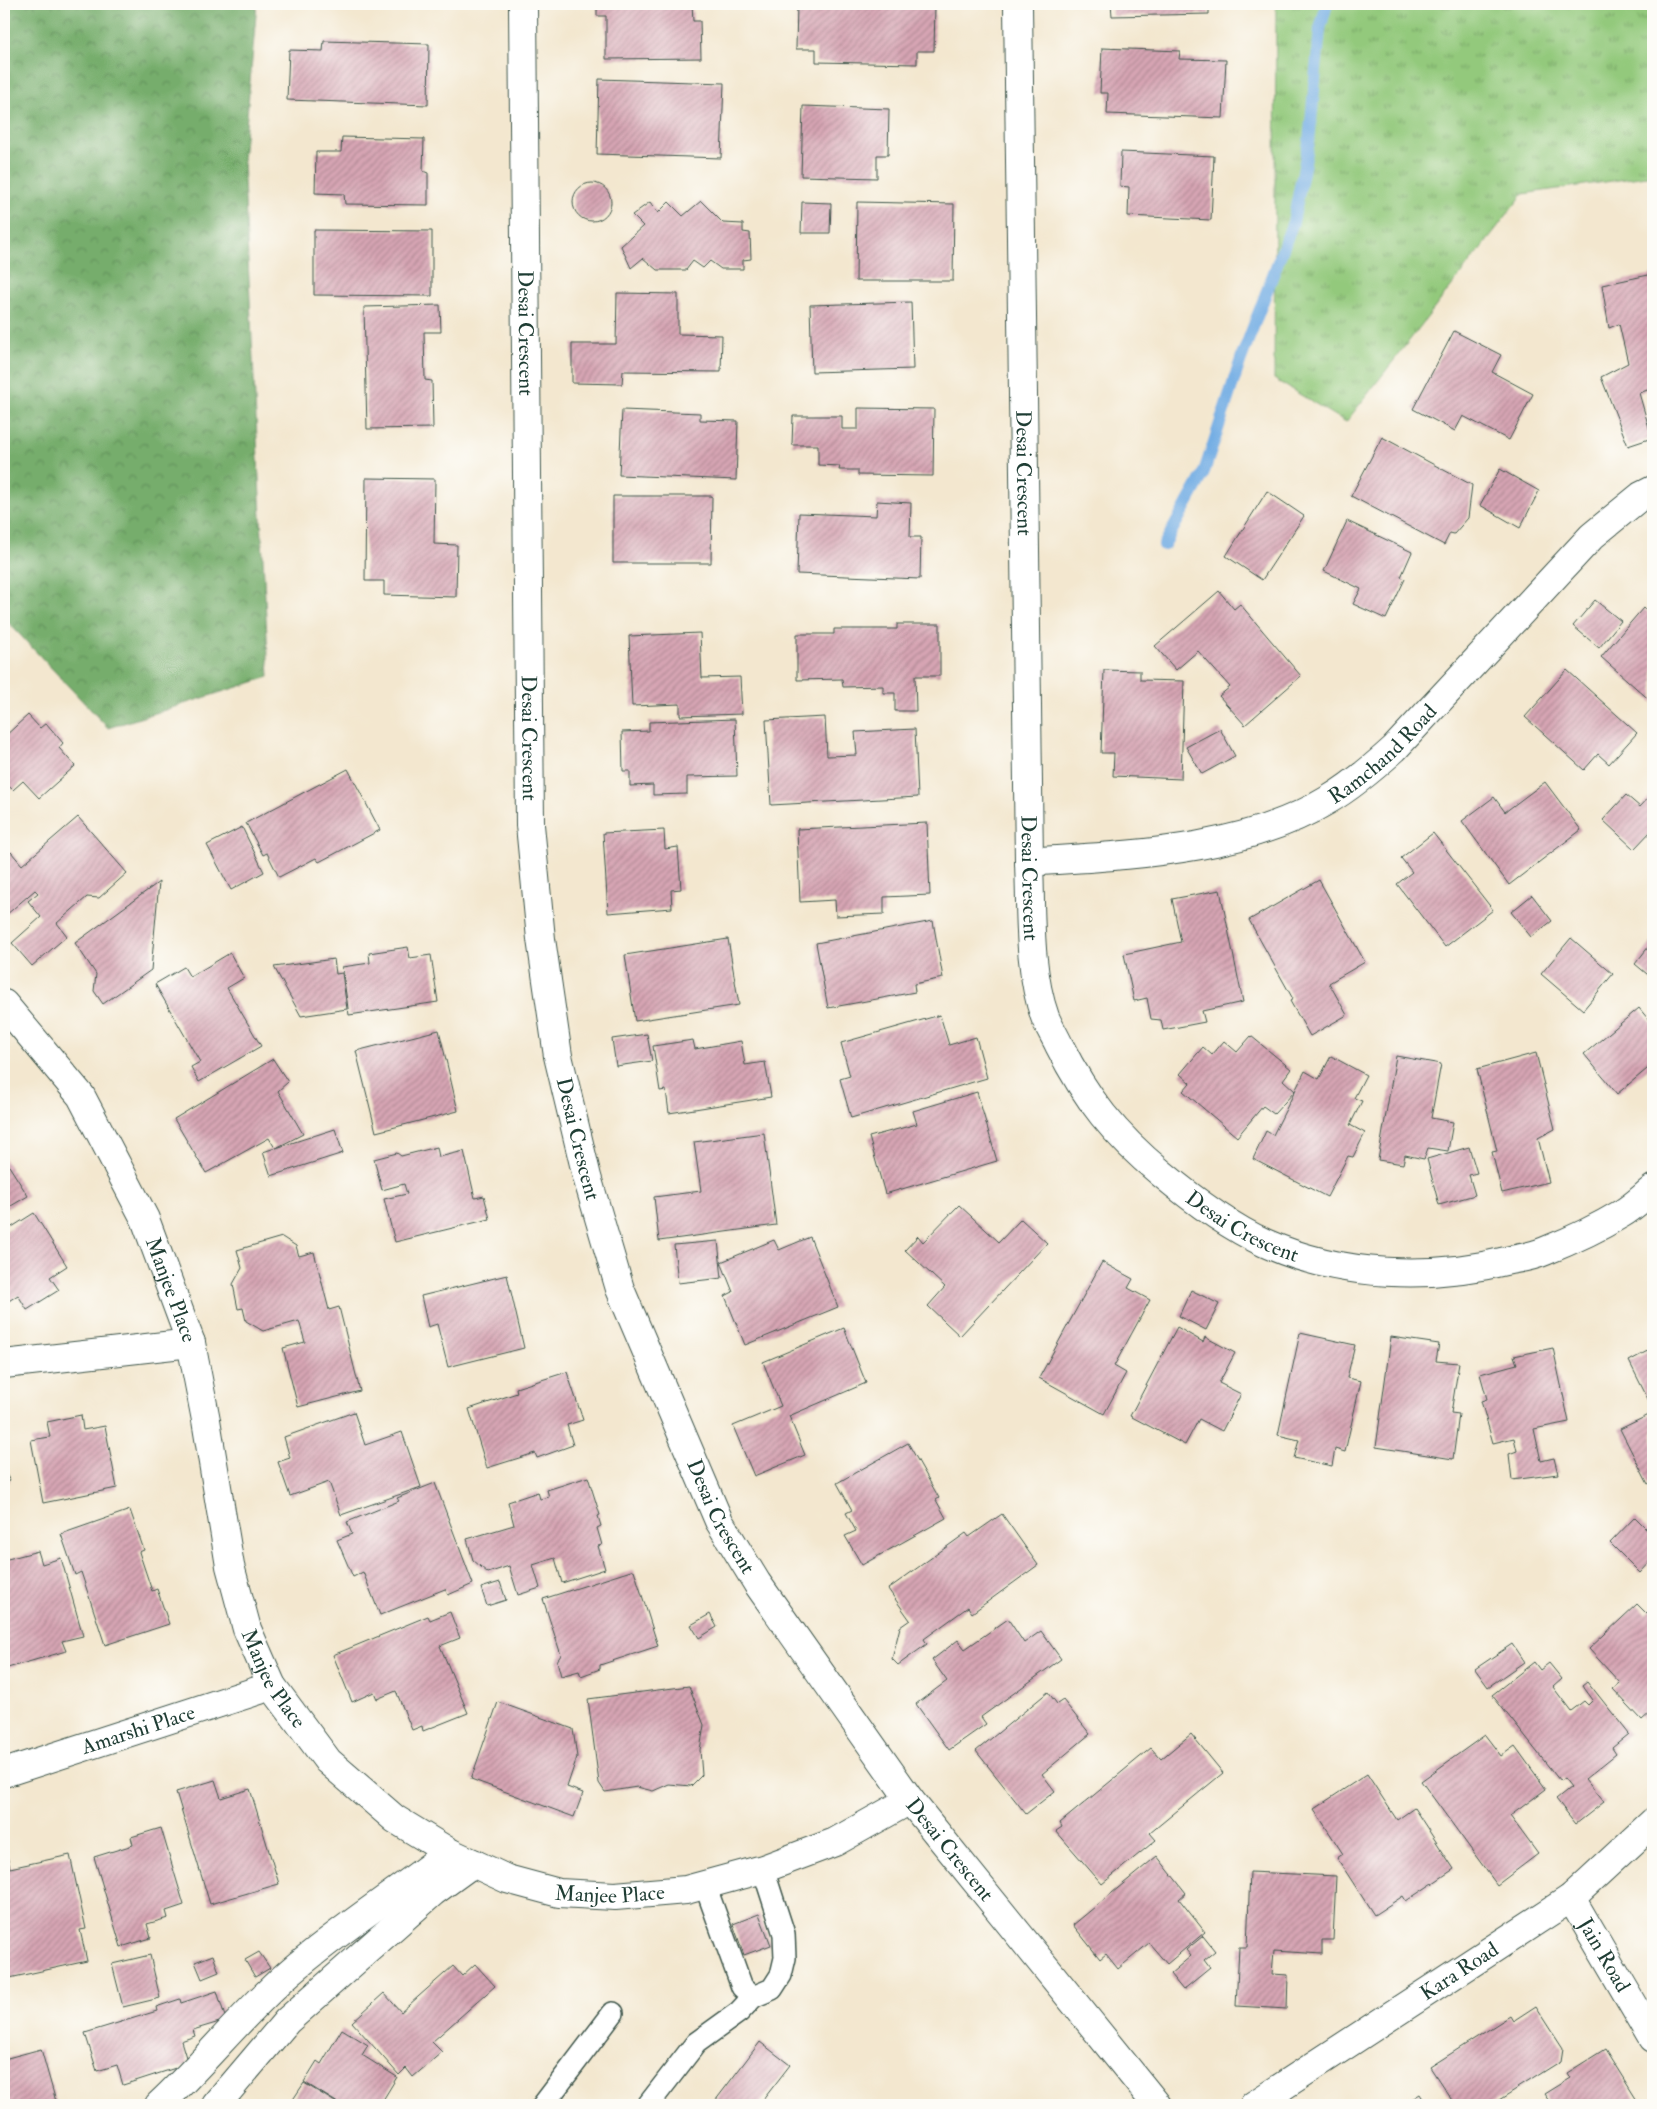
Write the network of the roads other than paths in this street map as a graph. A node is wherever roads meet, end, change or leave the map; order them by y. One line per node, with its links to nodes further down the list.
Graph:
1 (523, 4): 11 (street, Desai Crescent)
2 (1018, 4): 4 (street, Desai Crescent)
3 (1653, 490): 4 (street, Ramchand Road)
4 (1029, 862): 6 (street, Desai Crescent)
5 (4, 1004): 7 (street, Manjee Place)
6 (1653, 1189)
7 (191, 1343): 8 (street); 9 (street, Manjee Place)
8 (4, 1364)
9 (272, 1686): 10 (street, Amarshi Place); 13 (street, Manjee Place)
10 (4, 1772)
11 (910, 1800): 14 (street, Manjee Place); 24 (street, Desai Crescent)
12 (1653, 1822): 16 (street, Kara Road)
13 (461, 1858): 15 (street, Manjee Place); 20 (street); 21 (street)
14 (763, 1870): 15 (street, Manjee Place); 17 (lane)
15 (705, 1885): 17 (lane)
16 (1571, 1898): 19 (street, Jain Road); 25 (street, Kara Road)
17 (753, 1997): 23 (lane)
18 (613, 2013): 22 (lane)
19 (1653, 2038)
20 (159, 2105)
21 (216, 2105)
22 (543, 2105)
23 (648, 2105)
24 (1156, 2105)
25 (1254, 2105)

